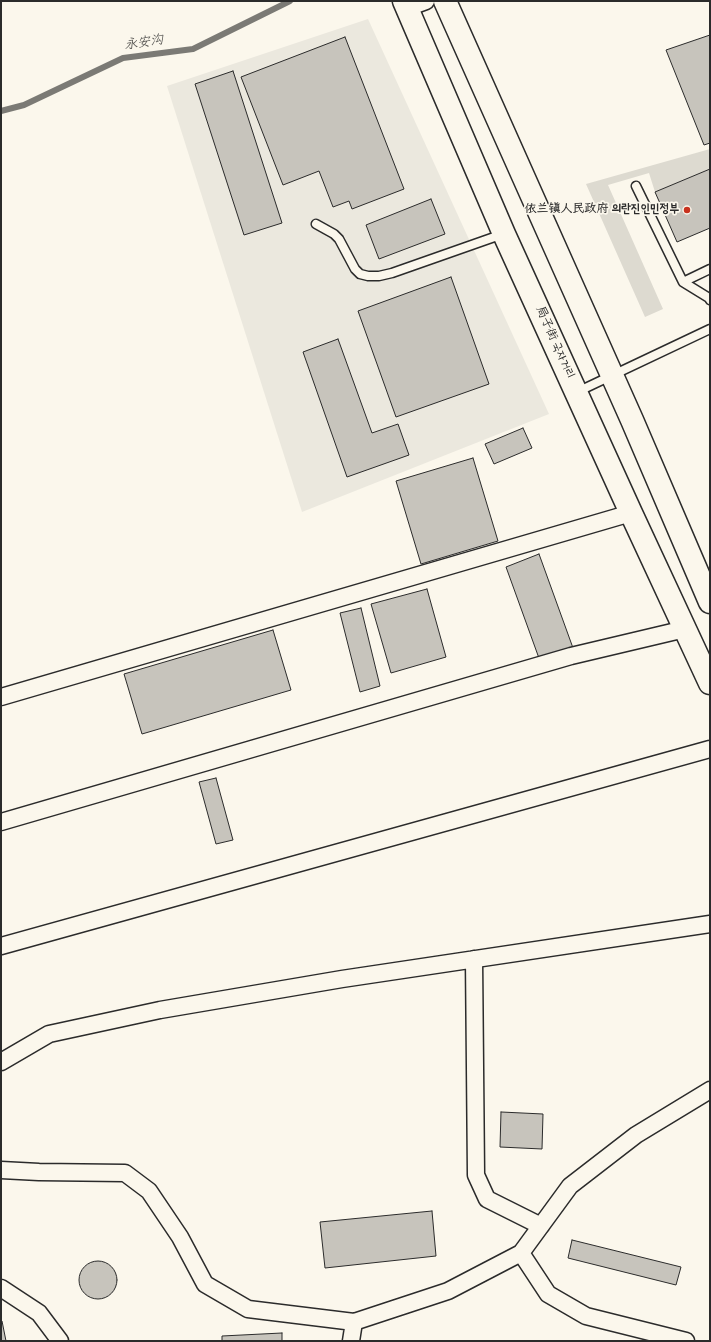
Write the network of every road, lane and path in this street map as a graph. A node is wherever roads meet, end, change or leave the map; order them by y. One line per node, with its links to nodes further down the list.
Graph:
1 (445, 1): 10 (main road)
2 (412, 3): 5 (main road, 局子街 국자거리)
3 (636, 186): 7 (lane)
4 (316, 224): 5 (lane)
5 (504, 234): 11 (main road, 局子街 국자거리)
6 (710, 270): 7 (lane)
7 (683, 282): 8 (lane)
8 (710, 300)
9 (710, 329): 10 (lane)
10 (612, 375): 11 (lane); 13 (main road)
11 (576, 392): 12 (main road, 局子街 국자거리)
12 (631, 513): 14 (main road, 局子街 국자거리); 16 (street)
13 (710, 602)
14 (686, 629): 15 (main road, 局子街 국자거리); 18 (street)
15 (710, 683)
16 (1, 696)
17 (710, 749): 20 (street)
18 (1, 822)
19 (710, 924): 21 (street)
20 (1, 946)
21 (474, 959): 22 (street); 25 (street)
22 (2, 1057)
23 (710, 1090): 25 (street)
24 (1, 1170): 28 (street)
25 (541, 1226): 26 (street)
26 (521, 1253): 28 (street); 31 (street)
27 (1, 1288): 29 (street)
28 (354, 1322): 30 (street)
29 (60, 1341)
30 (351, 1341)
31 (686, 1341)

